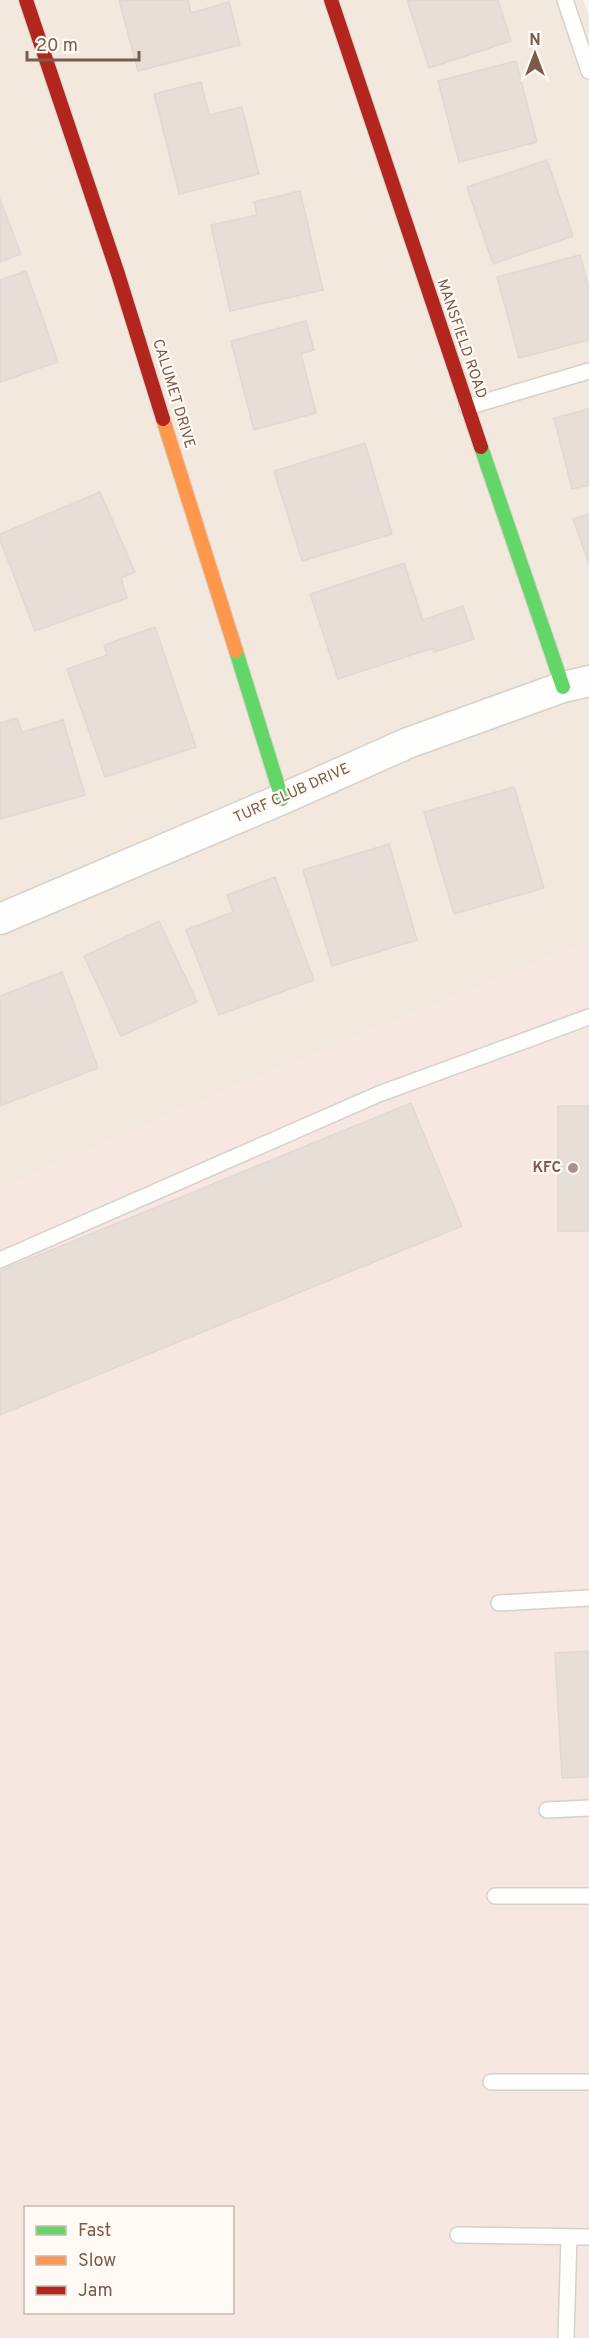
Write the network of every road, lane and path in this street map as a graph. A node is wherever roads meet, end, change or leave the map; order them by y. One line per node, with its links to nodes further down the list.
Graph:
1 (26, 0): 8 (street, CALUMET DRIVE)
2 (331, 0): 6 (street, MANSFIELD ROAD)
3 (565, 0): 4 (lane)
4 (589, 71)
5 (589, 372): 6 (lane)
6 (467, 407): 7 (street, MANSFIELD ROAD)
7 (576, 684): 8 (street, TURF CLUB DRIVE)
8 (282, 799): 9 (street, TURF CLUB DRIVE)
9 (0, 918)
10 (589, 1017): 11 (lane)
11 (0, 1260)
12 (589, 1598): 13 (lane)
13 (499, 1603)
14 (589, 1808): 15 (lane)
15 (547, 1810)
16 (495, 1896): 17 (lane)
17 (589, 1896)
18 (491, 2082): 19 (lane)
19 (589, 2082)
20 (458, 2235): 21 (lane)
21 (569, 2237): 22 (lane); 23 (lane)
22 (589, 2237)
23 (566, 2338)

